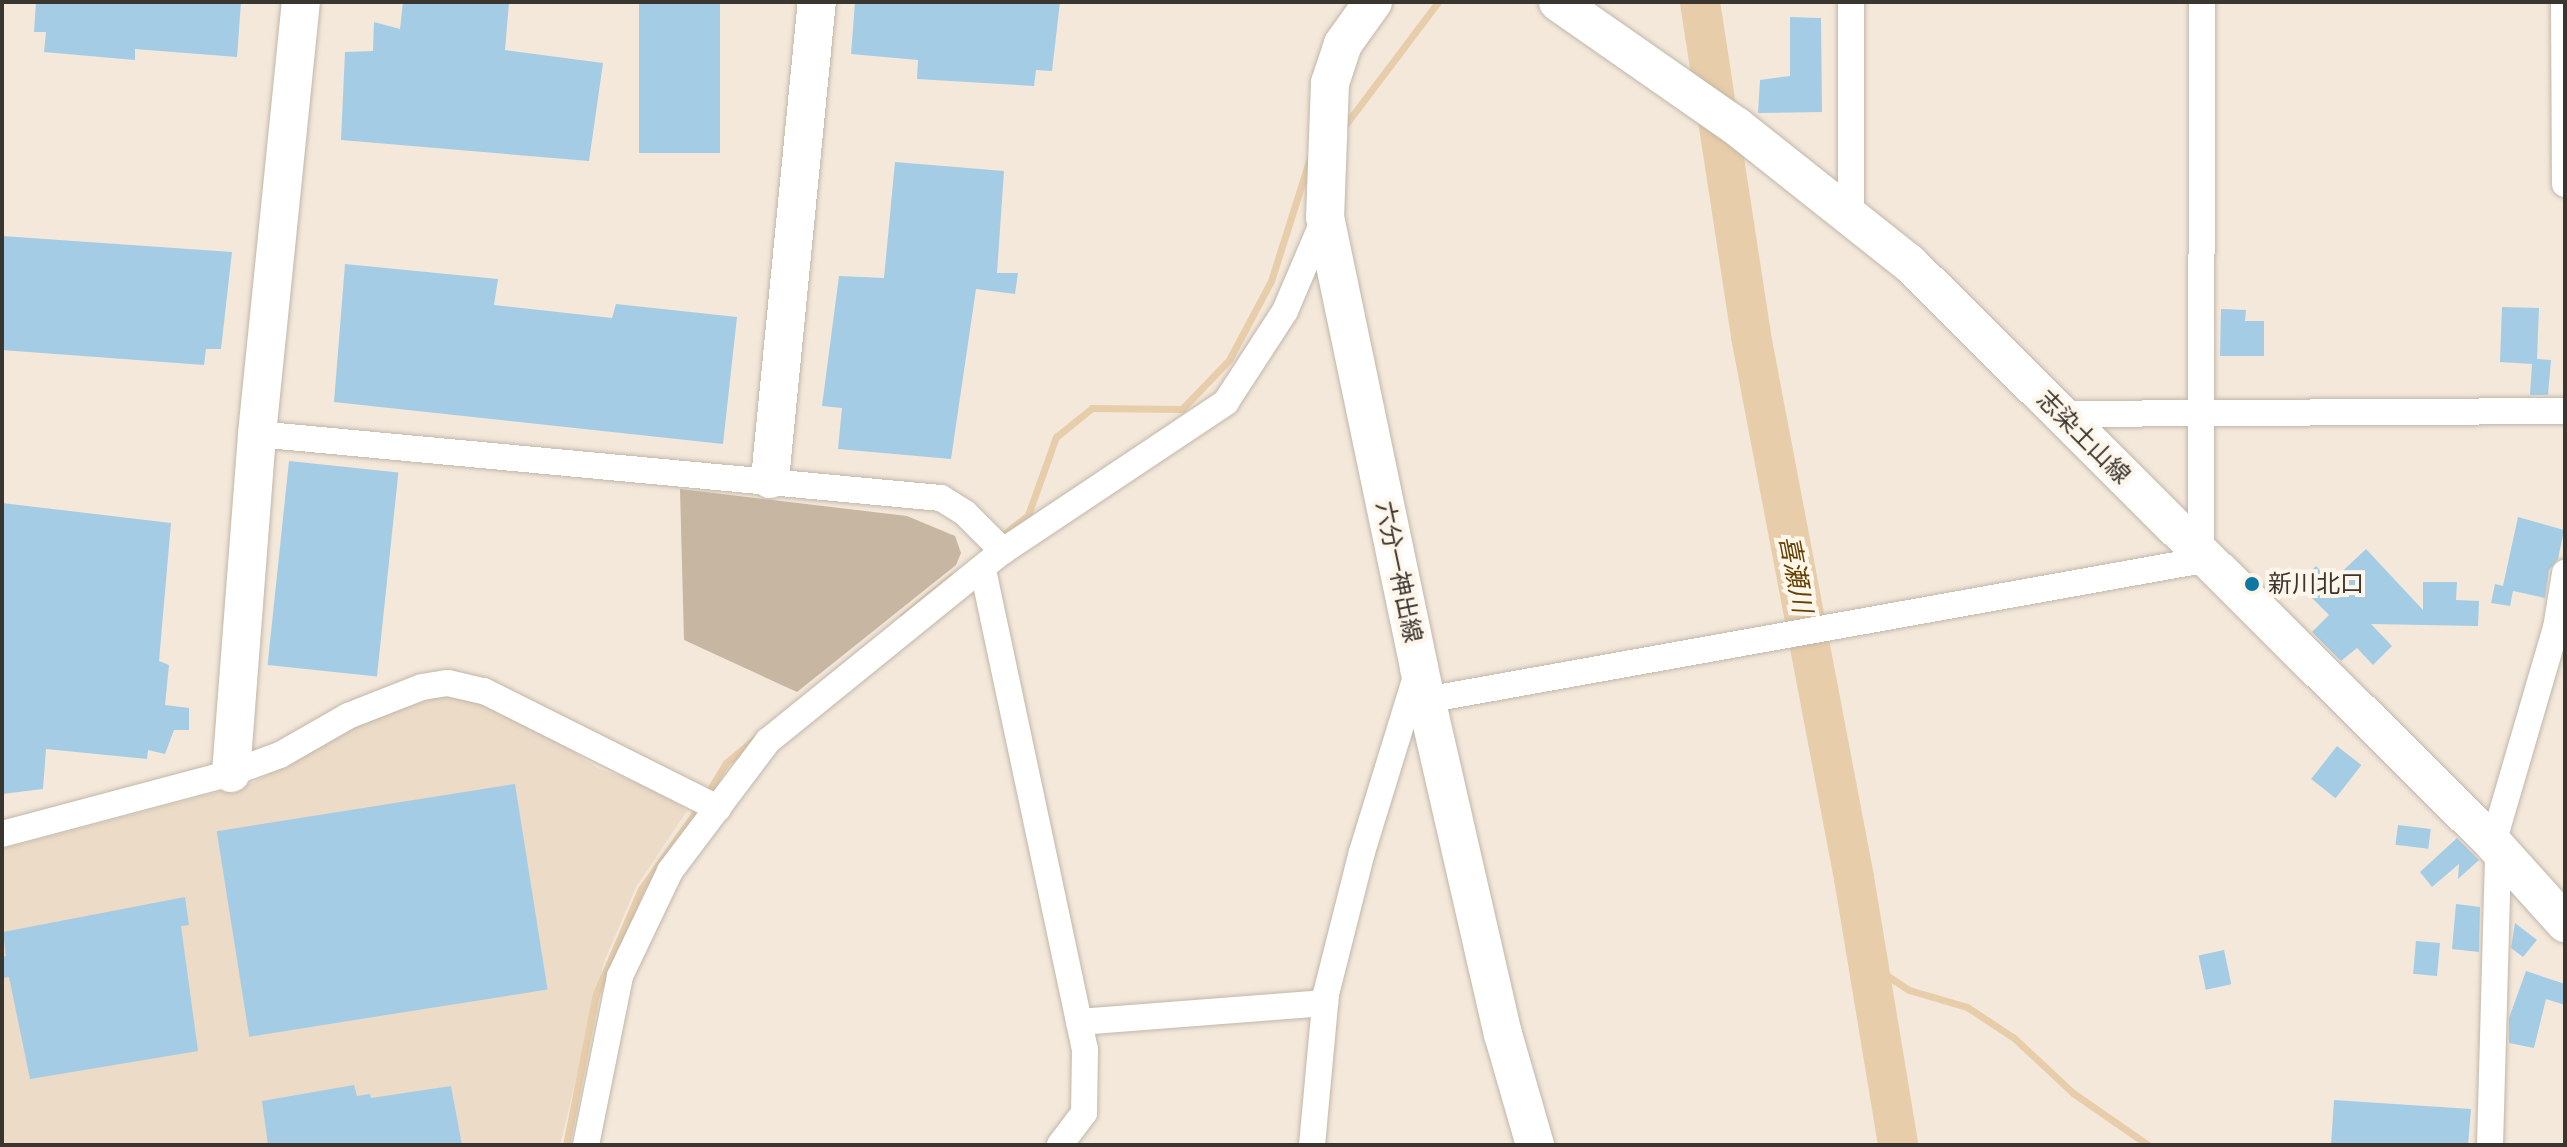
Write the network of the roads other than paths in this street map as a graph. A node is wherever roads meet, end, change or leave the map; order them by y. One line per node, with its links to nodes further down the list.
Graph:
1 (301, 2): 14 (main road)
2 (817, 2): 15 (main road)
3 (1373, 2): 10 (main road, 六分一神出線)
4 (1558, 2): 9 (main road, 志染土山線)
5 (1851, 2): 9 (street)
6 (2202, 2): 13 (street)
7 (2564, 2): 8 (street)
8 (2565, 184)
9 (1851, 213): 12 (main road, 志染土山線)
10 (1325, 217): 16 (street); 20 (main road, 六分一神出線)
11 (2565, 411): 13 (street)
12 (2060, 414): 13 (street); 17 (main road, 志染土山線)
13 (2203, 415): 17 (street)
14 (257, 434): 15 (street); 21 (main road)
15 (770, 479): 16 (street)
16 (1003, 551): 18 (street)
17 (2205, 557): 20 (street); 24 (main road, 志染土山線)
18 (983, 570): 22 (street); 27 (street)
19 (2565, 573): 24 (street)
20 (1423, 684): 26 (street); 31 (main road, 六分一神出線)
21 (231, 773): 22 (street); 23 (street)
22 (718, 808): 28 (street)
23 (2, 834)
24 (2495, 847): 25 (main road, 志染土山線); 32 (street)
25 (2565, 923)
26 (1325, 1003): 27 (street); 30 (street)
27 (1079, 1022): 29 (street)
28 (586, 1145)
29 (1060, 1145)
30 (1312, 1145)
31 (1535, 1145)
32 (2490, 1145)

